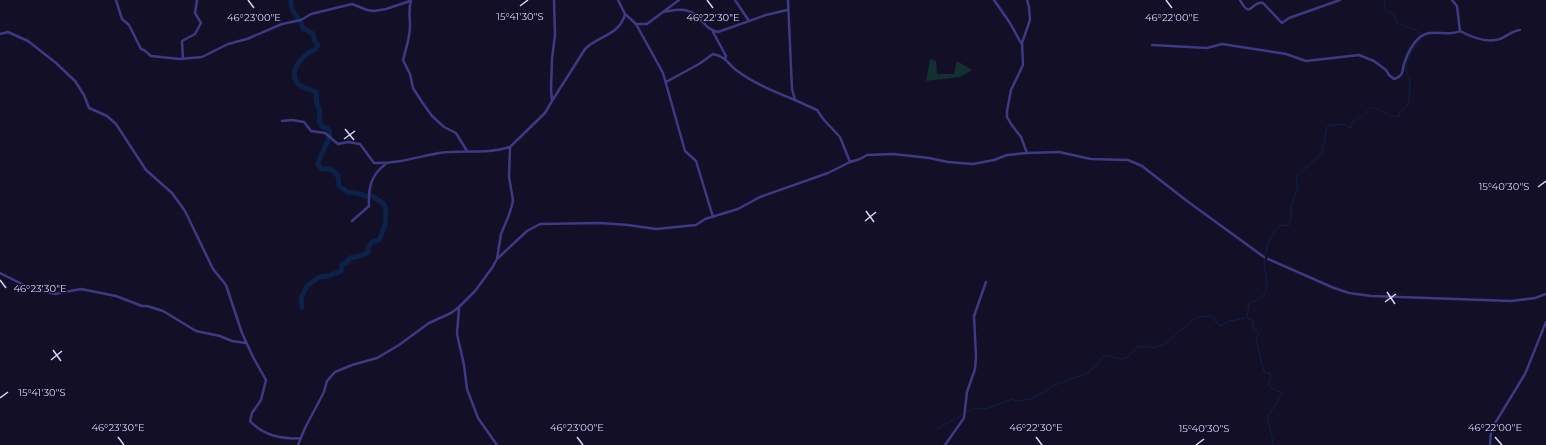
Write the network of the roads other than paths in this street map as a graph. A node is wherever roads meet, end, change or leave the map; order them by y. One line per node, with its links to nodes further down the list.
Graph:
1 (116, 0): 25 (street)
2 (197, 0): 25 (street)
3 (410, 0): 25 (street); 32 (street)
4 (554, 0): 29 (street)
5 (617, 0): 16 (street)
6 (679, 0): 15 (street)
7 (735, 0): 17 (street)
8 (788, 0): 14 (street)
9 (994, 0): 23 (street)
10 (1027, 0): 23 (street)
11 (1240, 0): 12 (street)
12 (1340, 0)
13 (1452, 0): 21 (street)
14 (787, 10): 17 (street); 28 (street)
15 (663, 12): 18 (street); 20 (street)
16 (625, 14): 18 (street); 29 (street)
17 (749, 21): 20 (street)
18 (636, 24): 27 (street)
19 (1520, 30): 21 (street)
20 (712, 31): 26 (street)
21 (1460, 32): 24 (street)
22 (0, 34): 46 (street)
23 (1022, 43): 33 (street)
24 (1152, 45)
25 (183, 58)
26 (725, 60): 27 (street); 28 (street)
27 (666, 82): 36 (street)
28 (795, 100): 34 (street)
29 (552, 101): 31 (street)
30 (282, 121): 35 (street)
31 (510, 147): 32 (street); 40 (street)
32 (467, 151): 35 (street)
33 (1027, 153): 34 (street); 38 (street)
34 (850, 162): 36 (street)
35 (386, 164): 37 (street)
36 (713, 217): 40 (street)
37 (352, 221)
38 (1264, 257)
39 (1268, 258): 43 (street)
40 (497, 259): 44 (street)
41 (0, 273): 46 (street)
42 (986, 282): 50 (street)
43 (1546, 294)
44 (459, 307): 47 (street); 49 (street)
45 (1546, 322): 51 (street)
46 (246, 343): 47 (street)
47 (300, 438): 48 (street)
48 (298, 445)
49 (497, 445)
50 (945, 445)
51 (1490, 445)

